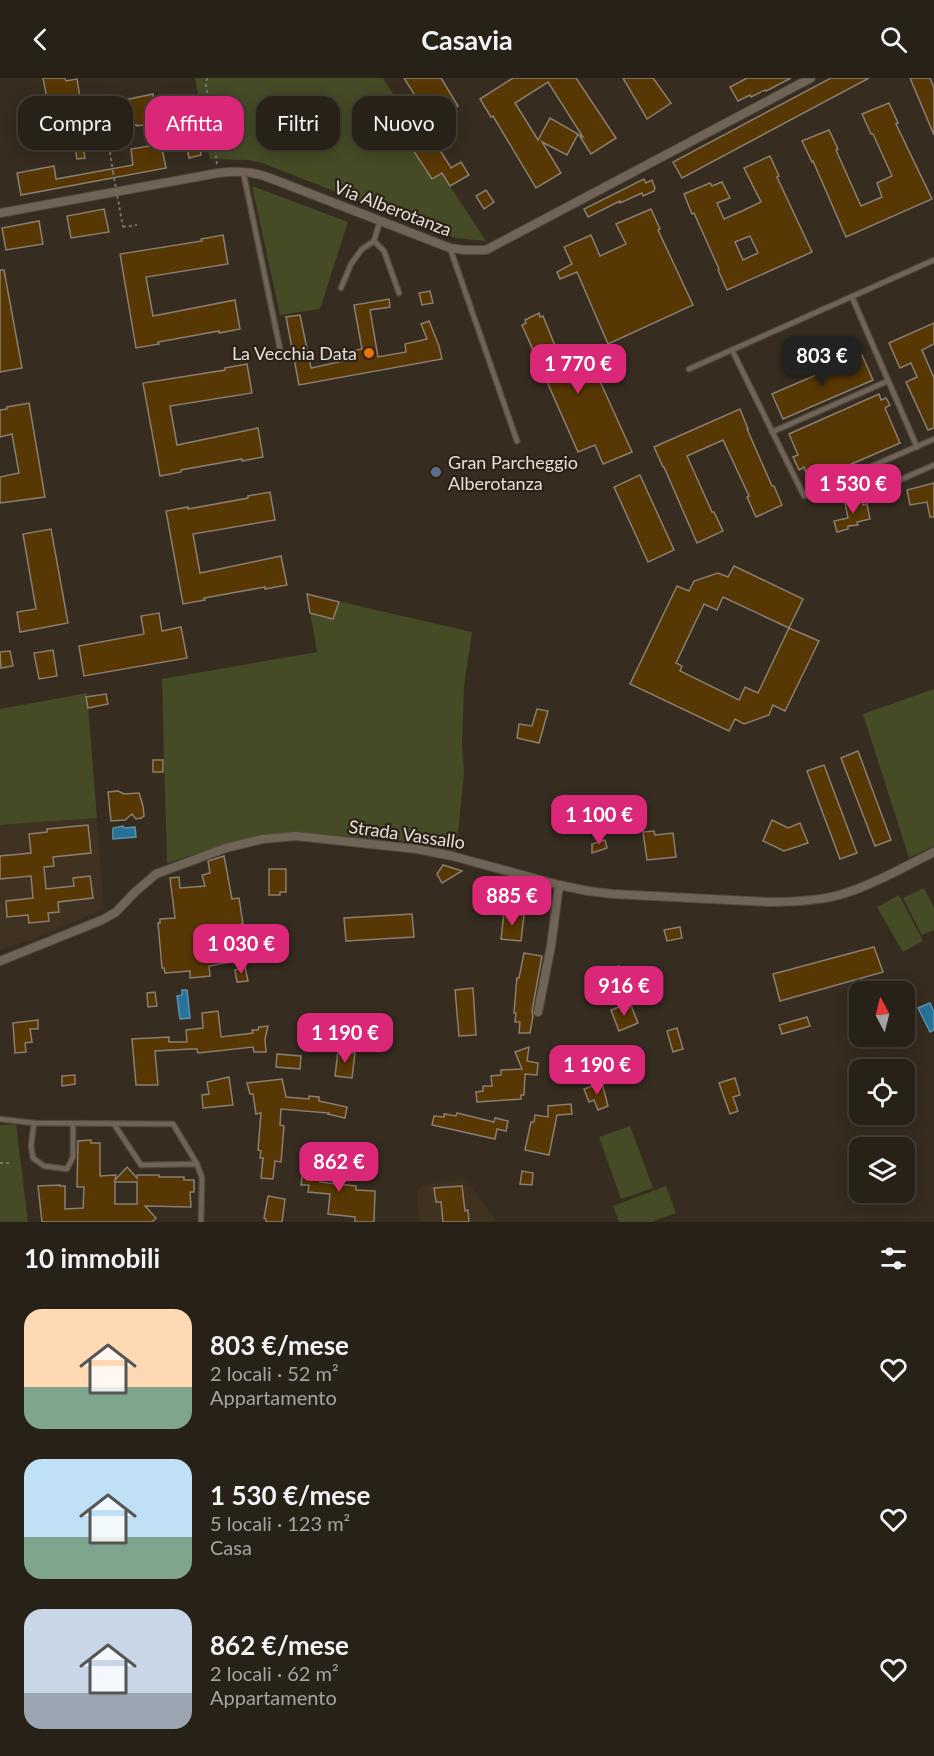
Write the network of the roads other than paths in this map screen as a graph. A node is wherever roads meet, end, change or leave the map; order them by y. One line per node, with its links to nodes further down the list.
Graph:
1 (811, 78): 6 (street, Via Alberotanza)
2 (243, 171): 3 (street, Via Alberotanza); 4 (street, Via Alberotanza); 11 (lane)
3 (0, 213)
4 (380, 221): 5 (lane); 6 (street, Via Alberotanza)
5 (374, 241): 8 (lane); 9 (lane)
6 (450, 248): 17 (lane)
7 (934, 260): 10 (lane)
8 (341, 288)
9 (399, 293)
10 (852, 297): 12 (lane); 14 (lane)
11 (280, 349)
12 (732, 350): 13 (lane); 15 (lane)
13 (689, 369)
14 (888, 381): 15 (lane); 18 (lane)
15 (772, 432): 18 (lane)
16 (934, 440): 18 (lane)
17 (517, 441)
18 (917, 447)
19 (934, 465): 20 (lane)
20 (884, 487)
21 (934, 852): 22 (street, Strada Vassallo)
22 (559, 885): 23 (street, Strada Vassallo); 24 (street)
23 (0, 961)
24 (538, 1012)
25 (0, 1119): 26 (lane)
26 (34, 1123): 27 (lane); 27 (lane)
27 (73, 1124): 28 (lane)
28 (114, 1124): 29 (lane); 29 (lane)
29 (197, 1164): 30 (lane)
30 (201, 1222)

